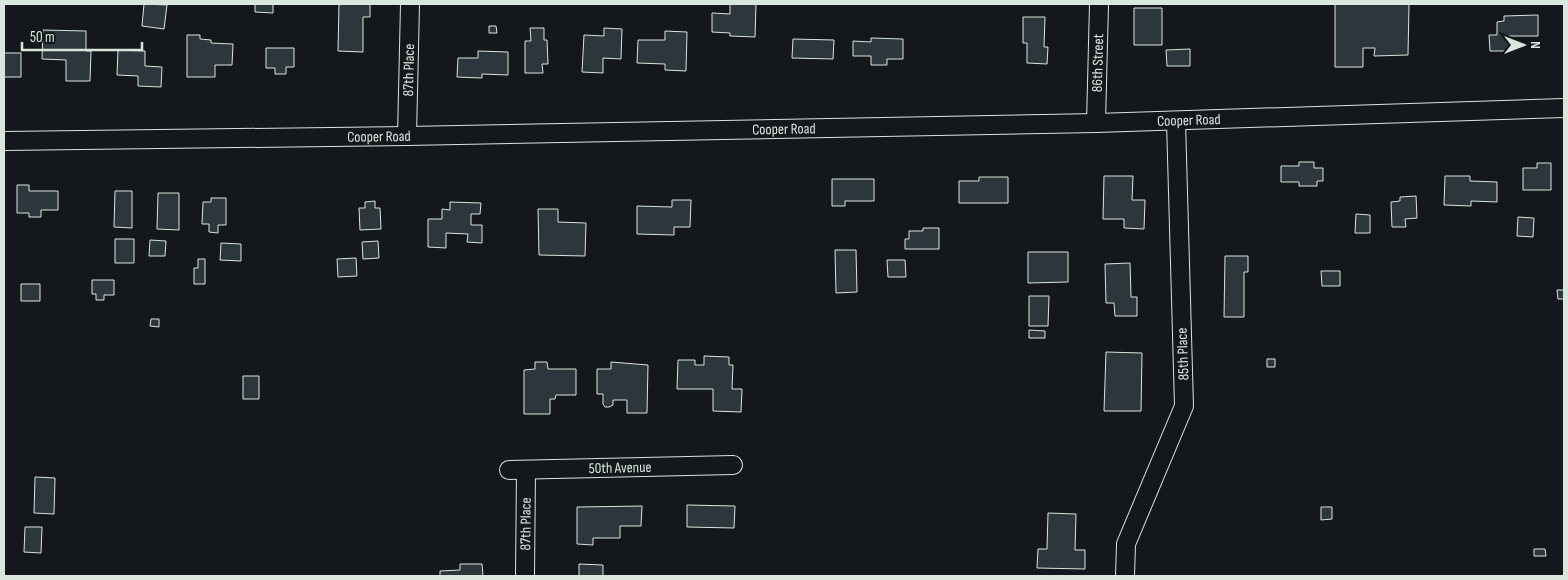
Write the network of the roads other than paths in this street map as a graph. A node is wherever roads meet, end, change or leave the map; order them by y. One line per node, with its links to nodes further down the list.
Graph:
1 (410, 4): 6 (street, 87th Place)
2 (1099, 4): 5 (street, 86th Street)
3 (1564, 108): 4 (street, Cooper Road)
4 (1176, 121): 5 (street, Cooper Road); 11 (street, 85th Place)
5 (1096, 123): 6 (street, Cooper Road)
6 (407, 136): 7 (street, Cooper Road)
7 (4, 141)
8 (732, 464): 9 (street, 50th Avenue)
9 (518, 470): 10 (street, 87th Place)
10 (525, 576)
11 (1125, 576)

